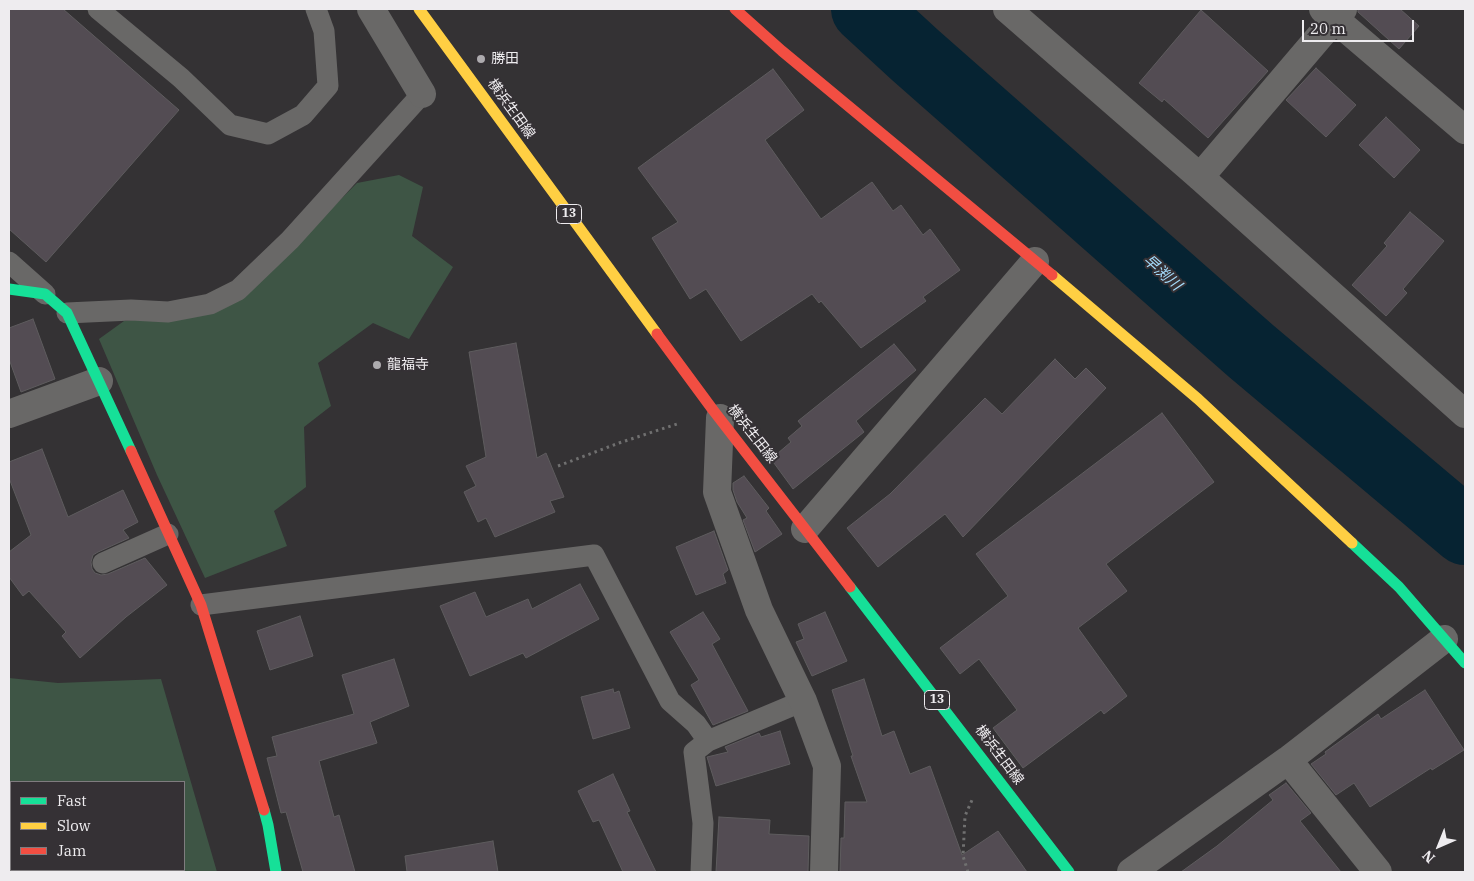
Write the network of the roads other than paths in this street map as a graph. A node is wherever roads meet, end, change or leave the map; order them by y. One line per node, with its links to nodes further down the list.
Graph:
1 (98, 9): 2 (lane)
2 (316, 9)
3 (371, 9): 8 (street)
4 (419, 9): 19 (street, 横浜生田線 / 13)
5 (735, 9): 11 (street)
6 (1007, 9): 10 (street)
7 (1333, 12): 9 (street); 10 (street)
8 (422, 94): 15 (lane)
9 (1465, 130)
10 (1200, 177): 18 (street)
11 (1035, 261): 20 (street); 24 (street)
12 (9, 262): 14 (lane)
13 (9, 289): 14 (street)
14 (44, 294): 15 (street)
15 (67, 313): 16 (street)
16 (99, 381): 17 (street); 21 (street)
17 (9, 414)
18 (1465, 414)
19 (720, 418): 20 (street, 横浜生田線 / 13); 26 (street)
20 (805, 529): 32 (street, 横浜生田線 / 13)
21 (168, 534): 22 (lane); 23 (street)
22 (103, 563)
23 (201, 605): 27 (lane); 29 (street)
24 (1444, 639): 25 (street); 28 (street)
25 (1465, 663)
26 (804, 701): 27 (lane); 31 (street)
27 (708, 741): 30 (lane)
28 (1288, 760): 33 (street); 34 (street)
29 (276, 872)
30 (700, 872)
31 (824, 872)
32 (1069, 872)
33 (1131, 872)
34 (1378, 872)

